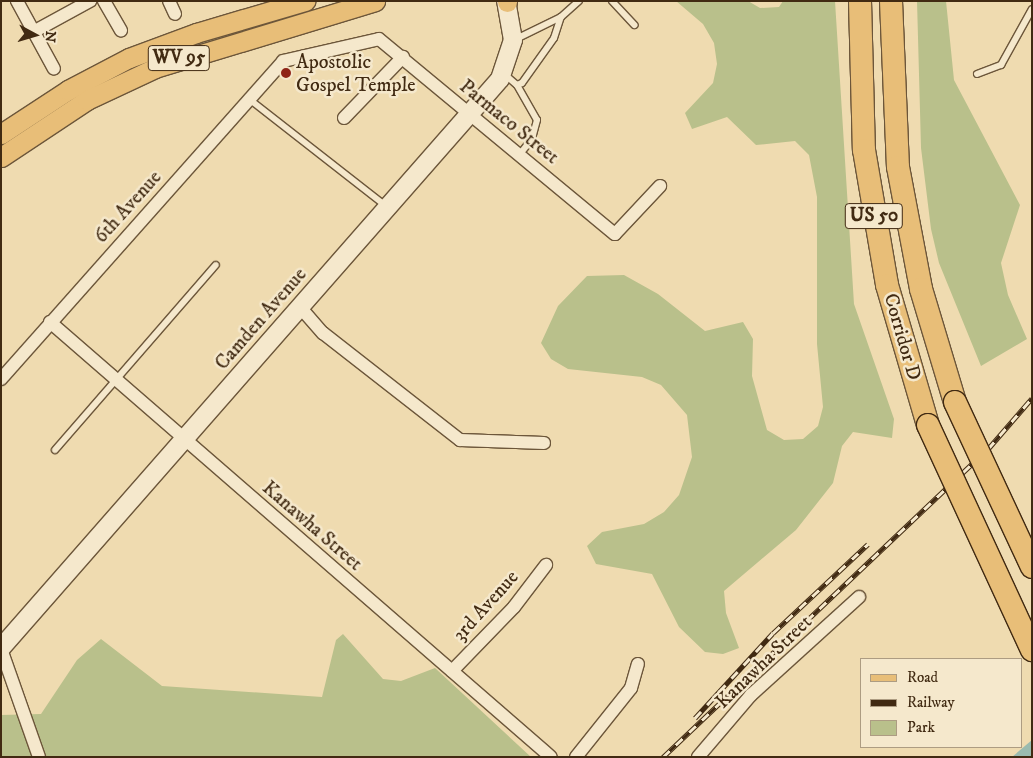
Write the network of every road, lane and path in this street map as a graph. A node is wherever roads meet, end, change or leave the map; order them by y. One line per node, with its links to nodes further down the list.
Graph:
1 (17, 1): 16 (street)
2 (90, 1): 16 (street)
3 (104, 1): 17 (street)
4 (169, 1): 13 (street)
5 (306, 1): 28 (main road, WV 95)
6 (375, 1): 30 (main road, WV 95)
7 (579, 1): 14 (lane)
8 (612, 1): 15 (lane)
9 (860, 1): 45 (highway, Corridor D / US 50, bridge)
10 (891, 1): 42 (highway, Corridor D / US 50, bridge)
11 (507, 2): 18 (street, Camden Avenue)
12 (1032, 9): 23 (lane)
13 (176, 14)
14 (561, 17): 18 (lane); 24 (lane)
15 (634, 25)
16 (34, 32): 21 (street)
17 (121, 32)
18 (513, 40): 22 (street, Camden Avenue)
19 (403, 57): 20 (street, Parmaco Street); 26 (street, Parmaco Street); 27 (street)
20 (283, 61): 25 (street, 6th Avenue)
21 (54, 69)
22 (503, 73): 24 (lane); 26 (street, Camden Avenue)
23 (977, 74)
24 (517, 85): 29 (lane)
25 (249, 99): 32 (lane); 35 (street, 6th Avenue)
26 (469, 115): 29 (street, Parmaco Street); 32 (street, Camden Avenue)
27 (344, 118)
28 (1, 134)
29 (519, 155): 31 (street, Parmaco Street)
30 (1, 157)
31 (660, 186)
32 (388, 208): 34 (street, Camden Avenue)
33 (216, 264): 37 (lane)
34 (300, 307): 38 (street, Camden Avenue); 39 (street)
35 (50, 322): 36 (street, 6th Avenue); 37 (street, Kanawha Street)
36 (1, 378)
37 (117, 382): 38 (street, Kanawha Street); 40 (lane)
38 (183, 440): 44 (street, Camden Avenue); 47 (street, Kanawha Street)
39 (544, 443)
40 (55, 450)
41 (546, 565): 47 (street, 3rd Avenue)
42 (1032, 567)
43 (859, 597): 51 (street, Kanawha Street)
44 (1, 648): 48 (street)
45 (1032, 650)
46 (638, 664): 50 (street)
47 (452, 671): 49 (street, Kanawha Street)
48 (39, 757)
49 (551, 757)
50 (576, 757)
51 (698, 757)

